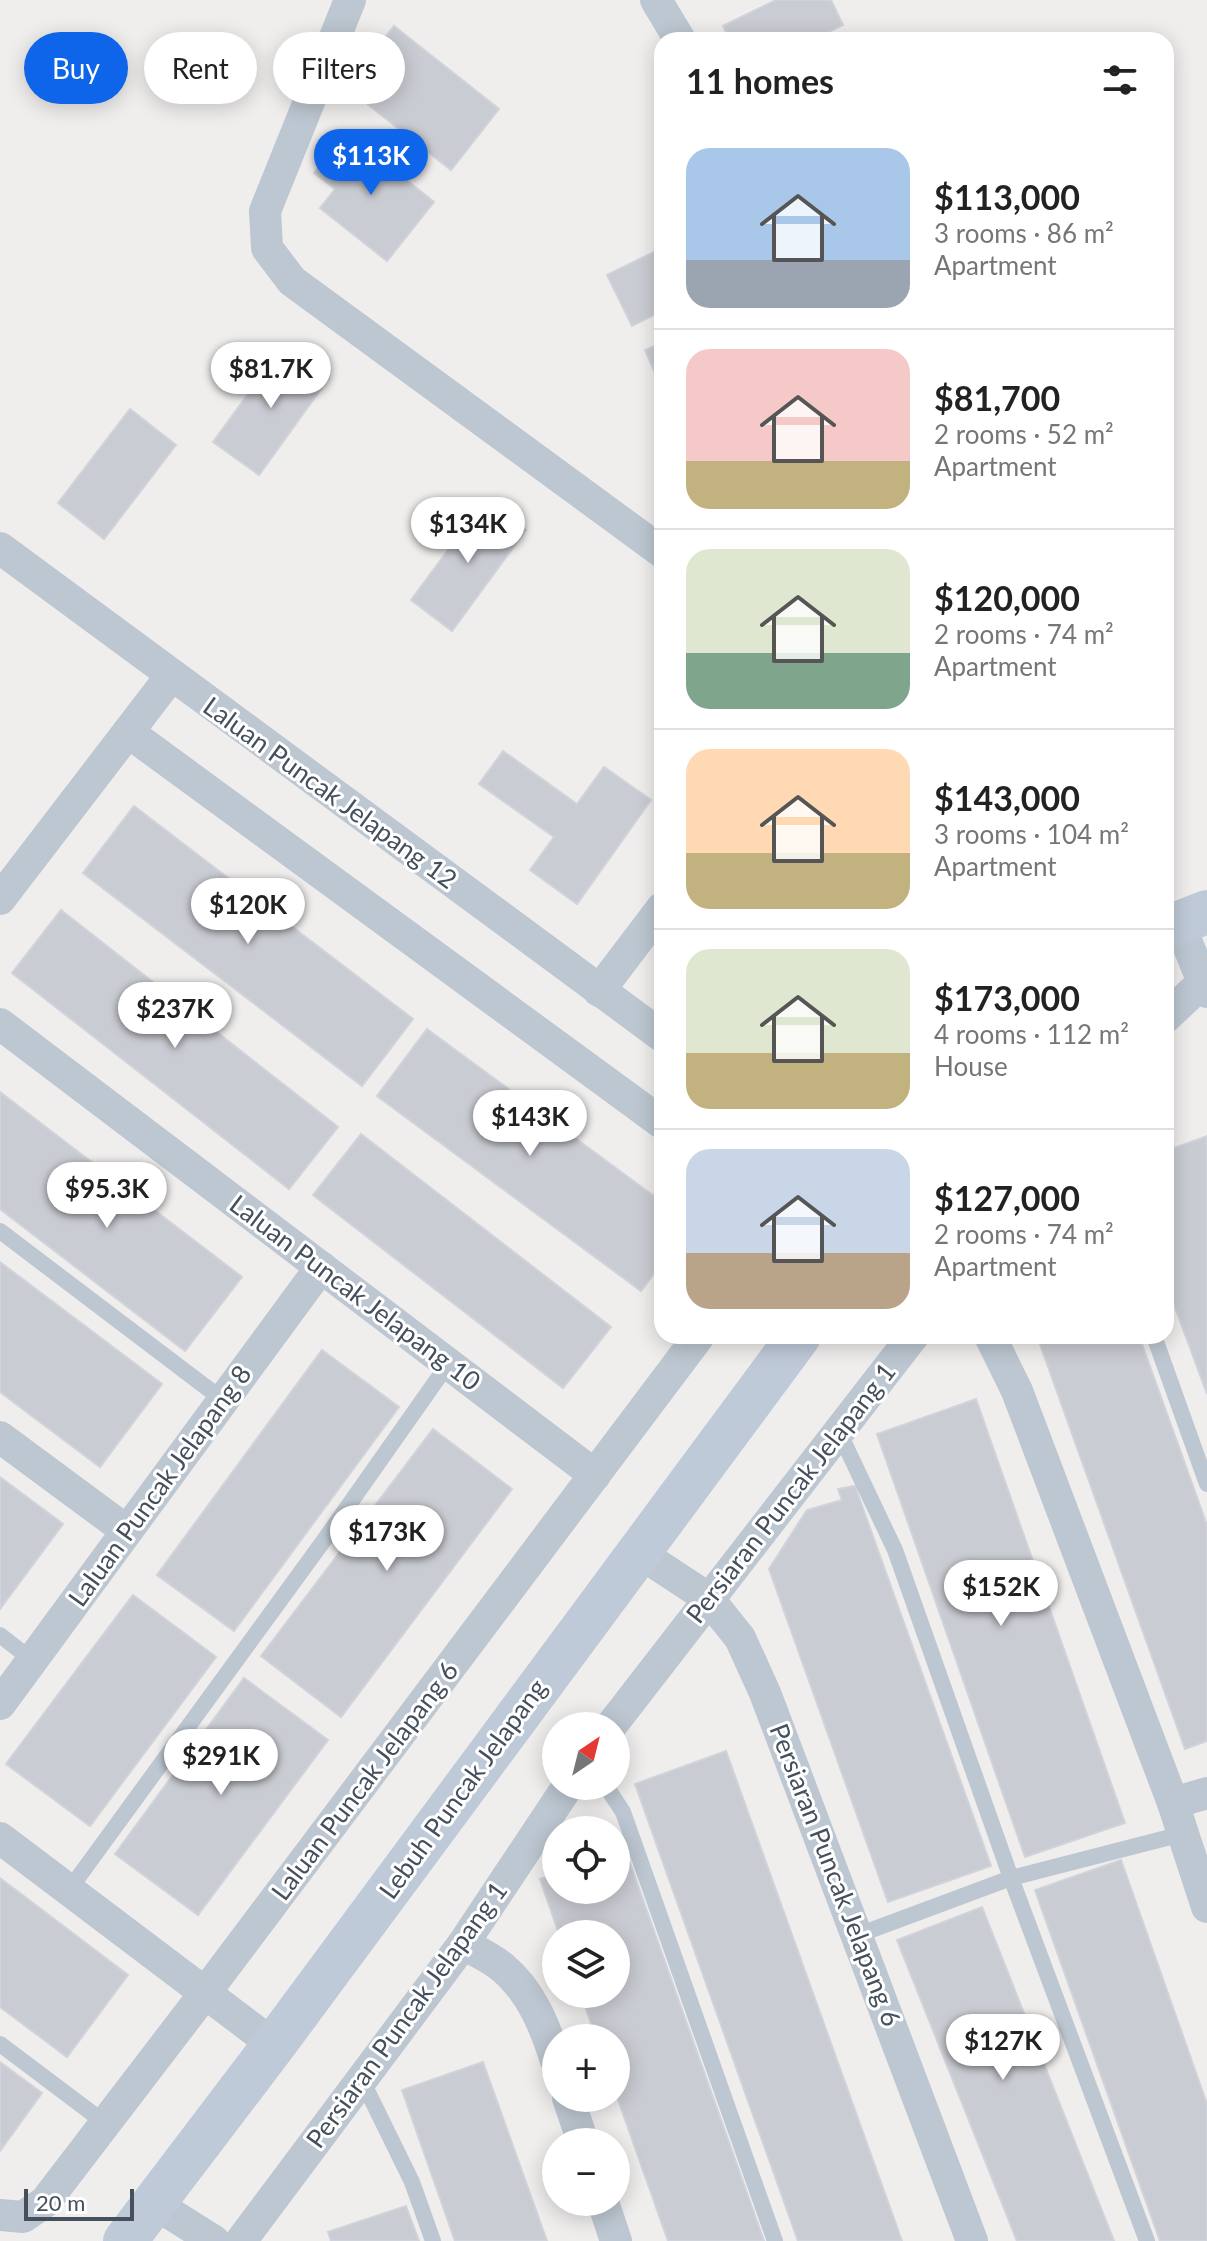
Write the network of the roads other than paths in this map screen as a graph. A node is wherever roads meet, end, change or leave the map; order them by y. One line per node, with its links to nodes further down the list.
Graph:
1 (350, 0): 4 (street)
2 (656, 0): 3 (street)
3 (675, 32)
4 (654, 546)
5 (0, 548): 6 (street, Laluan Puncak Jelapang 12)
6 (171, 676): 7 (street); 12 (street, Laluan Puncak Jelapang 12)
7 (128, 732): 8 (street); 16 (street)
8 (0, 899)
9 (654, 919): 12 (street)
10 (1184, 921): 11 (street)
11 (1205, 987): 13 (street)
12 (599, 991): 15 (street, Laluan Puncak Jelapang 12)
13 (1174, 1011)
14 (0, 1024): 18 (street, Laluan Puncak Jelapang 10)
15 (654, 1030)
16 (654, 1117)
17 (0, 1231): 25 (lane)
18 (321, 1267): 24 (street, Laluan Puncak Jelapang 10); 25 (street, Laluan Puncak Jelapang 8)
19 (693, 1344): 28 (street, Laluan Puncak Jelapang 6)
20 (793, 1344): 31 (street, Lebuh Puncak Jelapang)
21 (907, 1344): 26 (street, Persiaran Puncak Jelapang 1)
22 (994, 1344): 40 (street)
23 (1157, 1344): 29 (lane)
24 (448, 1364): 28 (street, Laluan Puncak Jelapang 10); 44 (lane)
25 (223, 1400): 30 (street, Laluan Puncak Jelapang 8)
26 (838, 1430): 32 (street, Persiaran Puncak Jelapang 1); 43 (lane)
27 (0, 1437): 30 (street)
28 (595, 1475): 48 (street, Laluan Puncak Jelapang 6)
29 (1207, 1484)
30 (127, 1531): 34 (street, Laluan Puncak Jelapang 8)
31 (638, 1552): 32 (street, Persiaran Puncak Jelapang 6); 51 (street, Lebuh Puncak Jelapang)
32 (708, 1598): 36 (street, Persiaran Puncak Jelapang 1); 46 (street, Persiaran Puncak Jelapang 6)
33 (0, 1635): 34 (lane)
34 (32, 1660): 35 (street, Laluan Puncak Jelapang 8)
35 (0, 1704)
36 (622, 1712)
37 (1207, 1793): 40 (street)
38 (559, 1800): 47 (street, Persiaran Puncak Jelapang 1)
39 (615, 1800): 62 (lane)
40 (1173, 1803): 41 (street)
41 (1182, 1834): 43 (lane); 45 (street)
42 (0, 1838): 44 (street)
43 (1011, 1878): 46 (lane); 64 (lane)
44 (69, 1890): 48 (street)
45 (1207, 1907)
46 (858, 1935): 63 (street, Persiaran Puncak Jelapang 6)
47 (463, 1944): 49 (street); 52 (street, Persiaran Puncak Jelapang 1)
48 (205, 1993): 51 (street); 53 (street, Laluan Puncak Jelapang 6)
49 (544, 2024)
50 (0, 2044): 53 (lane)
51 (274, 2045): 54 (street, Lebuh Puncak Jelapang)
52 (362, 2080): 59 (street, Persiaran Puncak Jelapang 1); 60 (lane)
53 (105, 2123): 55 (street, Laluan Puncak Jelapang 6)
54 (152, 2202): 57 (street, Lebuh Puncak Jelapang); 58 (street)
55 (11, 2216)
56 (608, 2216): 61 (street)
57 (125, 2241)
58 (214, 2241)
59 (241, 2241)
60 (433, 2241)
61 (616, 2241)
62 (775, 2241)
63 (972, 2241)
64 (1147, 2241)

